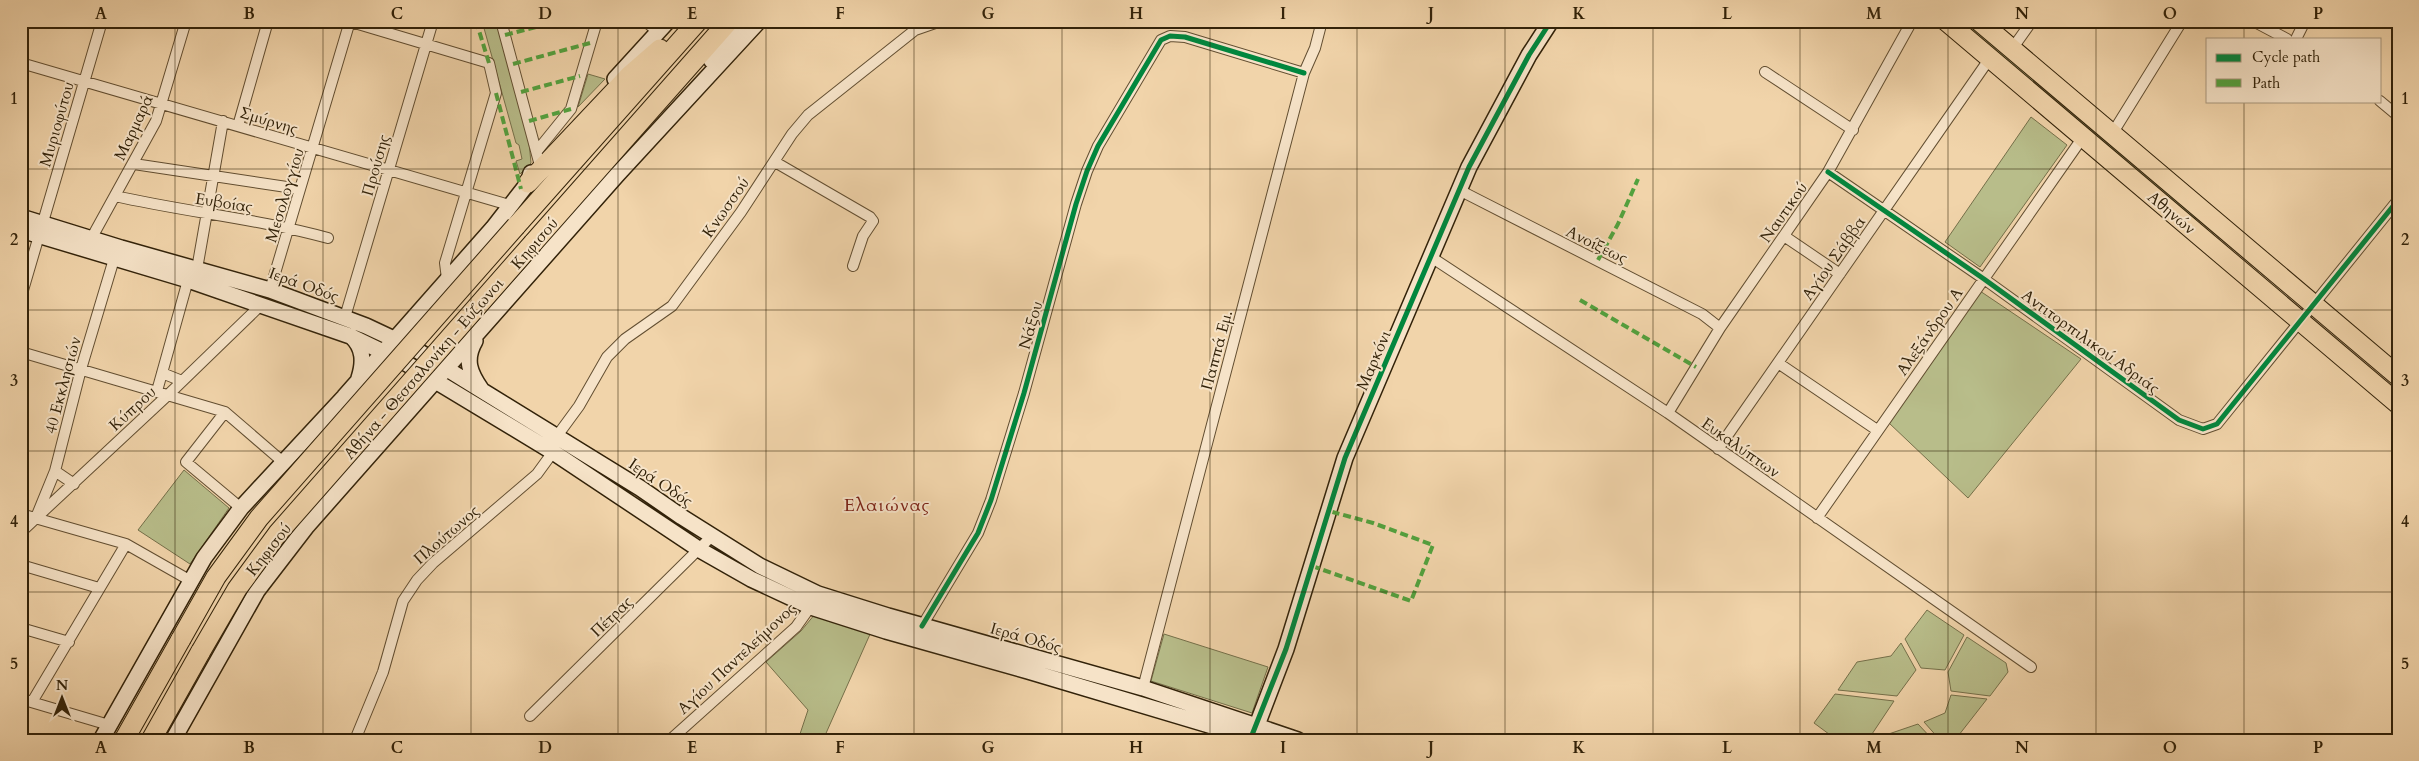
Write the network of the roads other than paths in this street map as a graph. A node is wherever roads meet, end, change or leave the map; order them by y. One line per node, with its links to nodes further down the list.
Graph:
1 (102, 21): 34 (street, Μυριοφύτου)
2 (186, 21): 37 (street, Μαρμαρά)
3 (268, 21): 40 (street)
4 (349, 21): 27 (street); 44 (street, Μεσολογγίου)
5 (433, 21): 27 (street, Προύσης)
6 (501, 21): 45 (street)
7 (597, 21): 45 (street)
8 (645, 21): 24 (street)
9 (691, 21): 52 (highway)
10 (698, 21): 141 (highway, Αθήνα - Θεσσαλονίκη - Εύζωνοι, bridge)
11 (729, 21): 35 (highway, Αθήνα - Θεσσαλονίκη - Εύζωνοι)
12 (744, 21): 29 (main road)
13 (759, 21): 50 (main road, Κηφισού)
14 (941, 21): 46 (street, Κνωσσού)
15 (1322, 21): 33 (street, Παππά Εμ.)
16 (1551, 21): 54 (main road, Μαρκόνι)
17 (1912, 21): 41 (street, Ναυτικού)
18 (1946, 21): 30 (highway, Αθηνών)
19 (1979, 21): 28 (highway, Αθηνών)
20 (2032, 21): 28 (street)
21 (2182, 21): 42 (street)
22 (2253, 21): 25 (street)
23 (2304, 21): 26 (street)
24 (663, 26): 45 (main road)
25 (2285, 38)
26 (2296, 38)
27 (426, 45): 48 (street, Προύσης); 55 (street)
28 (2012, 49): 42 (highway, Αθηνών)
29 (717, 52): 35 (highway); 50 (main road)
30 (1990, 58): 43 (highway, Αθηνών); 59 (street, Αγίου Σάββα)
31 (21, 63): 34 (street, Σμύρνης)
32 (1766, 72): 41 (street)
33 (1304, 73): 130 (street, Νάξου); 134 (street, Παππά Εμ.)
34 (84, 82): 37 (street, Σμύρνης); 64 (street, Μυριοφύτου)
35 (666, 93): 142 (highway, Αθήνα - Θεσσαλονίκη - Εύζωνοι, bridge)
36 (2381, 102): 38 (street)
37 (163, 104): 39 (street, Σμύρνης); 47 (street, Μαρμαρά)
38 (2398, 116)
39 (223, 121): 40 (street, Σμύρνης); 51 (street)
40 (238, 126): 44 (street, Σμύρνης)
41 (1853, 130): 49 (street, Ναυτικού)
42 (2112, 134): 79 (highway, Αθηνών)
43 (2083, 137): 74 (street, Αλεξάνδρου Α); 82 (highway, Αθηνών)
44 (313, 148): 48 (street, Σμύρνης); 53 (street, Μεσολογγίου)
45 (538, 156): 52 (main road)
46 (775, 162): 70 (street); 110 (street, Κνωσσού)
47 (134, 164): 51 (street); 56 (street, Μαρμαρά)
48 (389, 170): 55 (street, Σμύρνης); 81 (street, Προύσης)
49 (1828, 172): 59 (street, Αντιτορπιλικού Αδριάς); 65 (street, Ναυτικού)
50 (617, 175): 83 (main road, Κηφισού)
51 (214, 176): 53 (street); 60 (street)
52 (528, 182): 58 (main road)
53 (300, 190): 62 (street, Μεσολογγίου)
54 (1459, 190): 68 (main road, Μαρκόνι); 85 (street, Ανοίξεως)
55 (466, 193): 58 (street, Σμύρνης); 73 (street)
56 (115, 196): 60 (street, Ευβοίας); 67 (street, Μαρμαρά)
57 (2398, 200): 79 (street, Αντιτορπιλικού Αδριάς)
58 (509, 205): 73 (main road)
59 (1884, 211): 71 (street, Αγίου Σάββα); 74 (street, Αντιτορπιλικού Αδριάς)
60 (206, 215): 62 (street, Ευβοίας); 72 (street)
61 (21, 217): 64 (main road, Ιερά Οδός)
62 (289, 227): 66 (street, Ευβοίας); 75 (street, Μεσολογγίου)
63 (21, 230): 64 (main road, Ιερά Οδός)
64 (41, 230): 67 (main road, Ιερά Οδός); 69 (main road, Ιερά Οδός); 77 (street, Μυριοφύτου)
65 (1784, 236): 71 (street); 85 (street, Ναυτικού)
66 (328, 238)
67 (91, 239): 72 (main road, Ιερά Οδός)
68 (1431, 257): 107 (street, Ευκαλύπτων); 139 (main road, Μαρκόνι)
69 (114, 259): 72 (main road, Ιερά Οδός); 93 (street, 40 Εκκλησιών)
70 (853, 266)
71 (1840, 274): 92 (street, Αγίου Σάββα)
72 (192, 275): 75 (main road, Ιερά Οδός); 78 (main road, Ιερά Οδός); 95 (street)
73 (447, 279): 76 (main road)
74 (1984, 279): 82 (street, Αντιτορπιλικού Αδριάς); 109 (street, Αλεξάνδρου Α)
75 (270, 290): 81 (main road, Ιερά Οδός)
76 (436, 292): 80 (main road); 90 (main road)
77 (21, 297)
78 (262, 304): 86 (main road, Ιερά Οδός); 97 (street, Κύπρου)
79 (2314, 305): 82 (street, Αντιτορπιλικού Αδριάς); 96 (highway, Αθηνών)
80 (418, 312): 84 (main road); 87 (main road)
81 (345, 317): 84 (main road, Ιερά Οδός)
82 (2300, 321): 104 (highway, Αθηνών)
83 (485, 325): 90 (main road); 94 (main road, Κηφισού); 101 (main road)
84 (366, 326): 87 (main road, Ιερά Οδός)
85 (1720, 328): 107 (street, Ναυτικού)
86 (350, 336): 89 (main road, Ιερά Οδός); 99 (main road)
87 (393, 339): 89 (main road); 90 (main road, Ιερά Οδός); 91 (main road)
88 (21, 352): 93 (street)
89 (383, 352): 91 (main road, Ιερά Οδός); 99 (main road)
90 (426, 357): 91 (main road); 94 (main road, Ιερά Οδός); 98 (main road)
91 (404, 362): 98 (main road, Ιερά Οδός); 99 (main road); 108 (main road)
92 (1778, 363): 109 (street); 112 (street, Αγίου Σάββα)
93 (81, 369): 100 (street); 115 (street, 40 Εκκλησιών)
94 (447, 369): 98 (main road, Κηφισού); 101 (main road, Ιερά Οδός)
95 (162, 373): 97 (street); 100 (street)
96 (2398, 376)
97 (182, 381): 102 (street, Κύπρου)
98 (435, 382): 103 (main road, Ιερά Οδός); 105 (main road, Κηφισού)
99 (355, 383): 111 (main road)
100 (157, 391): 102 (street)
101 (483, 392): 110 (main road, Ιερά Οδός)
102 (169, 394): 106 (street); 117 (street, Κύπρου)
103 (465, 400): 105 (main road); 113 (main road, Ιερά Οδός)
104 (2398, 404)
105 (415, 405): 108 (main road, Κηφισού)
106 (225, 412): 114 (street); 118 (street)
107 (1668, 413): 112 (street, Ευκαλύπτων)
108 (398, 423): 116 (main road, Κηφισού)
109 (1877, 430): 121 (street, Αλεξάνδρου Α)
110 (557, 436): 123 (main road, Ιερά Οδός)
111 (301, 442): 114 (main road); 116 (main road)
112 (1718, 449): 121 (street, Ευκαλύπτων)
113 (553, 452): 125 (main road, Ιερά Οδός); 144 (street, Πλούτωνος)
114 (283, 462): 118 (main road)
115 (55, 471): 117 (street); 120 (street, 40 Εκκλησιών)
116 (346, 482): 143 (main road, Κηφισού)
117 (74, 484): 120 (street, Κύπρου)
118 (241, 508): 127 (main road)
119 (21, 514): 120 (street)
120 (36, 518): 122 (street, Κύπρου); 124 (street)
121 (1817, 518): 133 (street, Ευκαλύπτων)
122 (21, 532)
123 (712, 536): 125 (street, Πέτρας); 129 (main road, Ιερά Οδός)
124 (126, 544): 127 (street); 128 (street)
125 (700, 550): 129 (main road, Ιερά Οδός); 137 (street, Πέτρας)
126 (21, 566): 128 (street)
127 (191, 581): 138 (main road)
128 (99, 588): 132 (street)
129 (815, 600): 130 (main road, Ιερά Οδός); 139 (main road, Ιερά Οδός); 145 (street, Αγίου Παντελεήμονος)
130 (922, 626): 134 (main road, Ιερά Οδός)
131 (21, 628): 132 (street)
132 (68, 642): 136 (street)
133 (2031, 667)
134 (1143, 688): 139 (main road, Ιερά Οδός)
135 (21, 699): 136 (street)
136 (32, 702): 138 (street)
137 (530, 716)
138 (109, 725): 140 (main road)
139 (1254, 736): 146 (main road, Ιερά Οδός)
140 (101, 740)
141 (124, 740)
142 (151, 740)
143 (173, 740)
144 (355, 740)
145 (670, 740)
146 (1298, 740)

